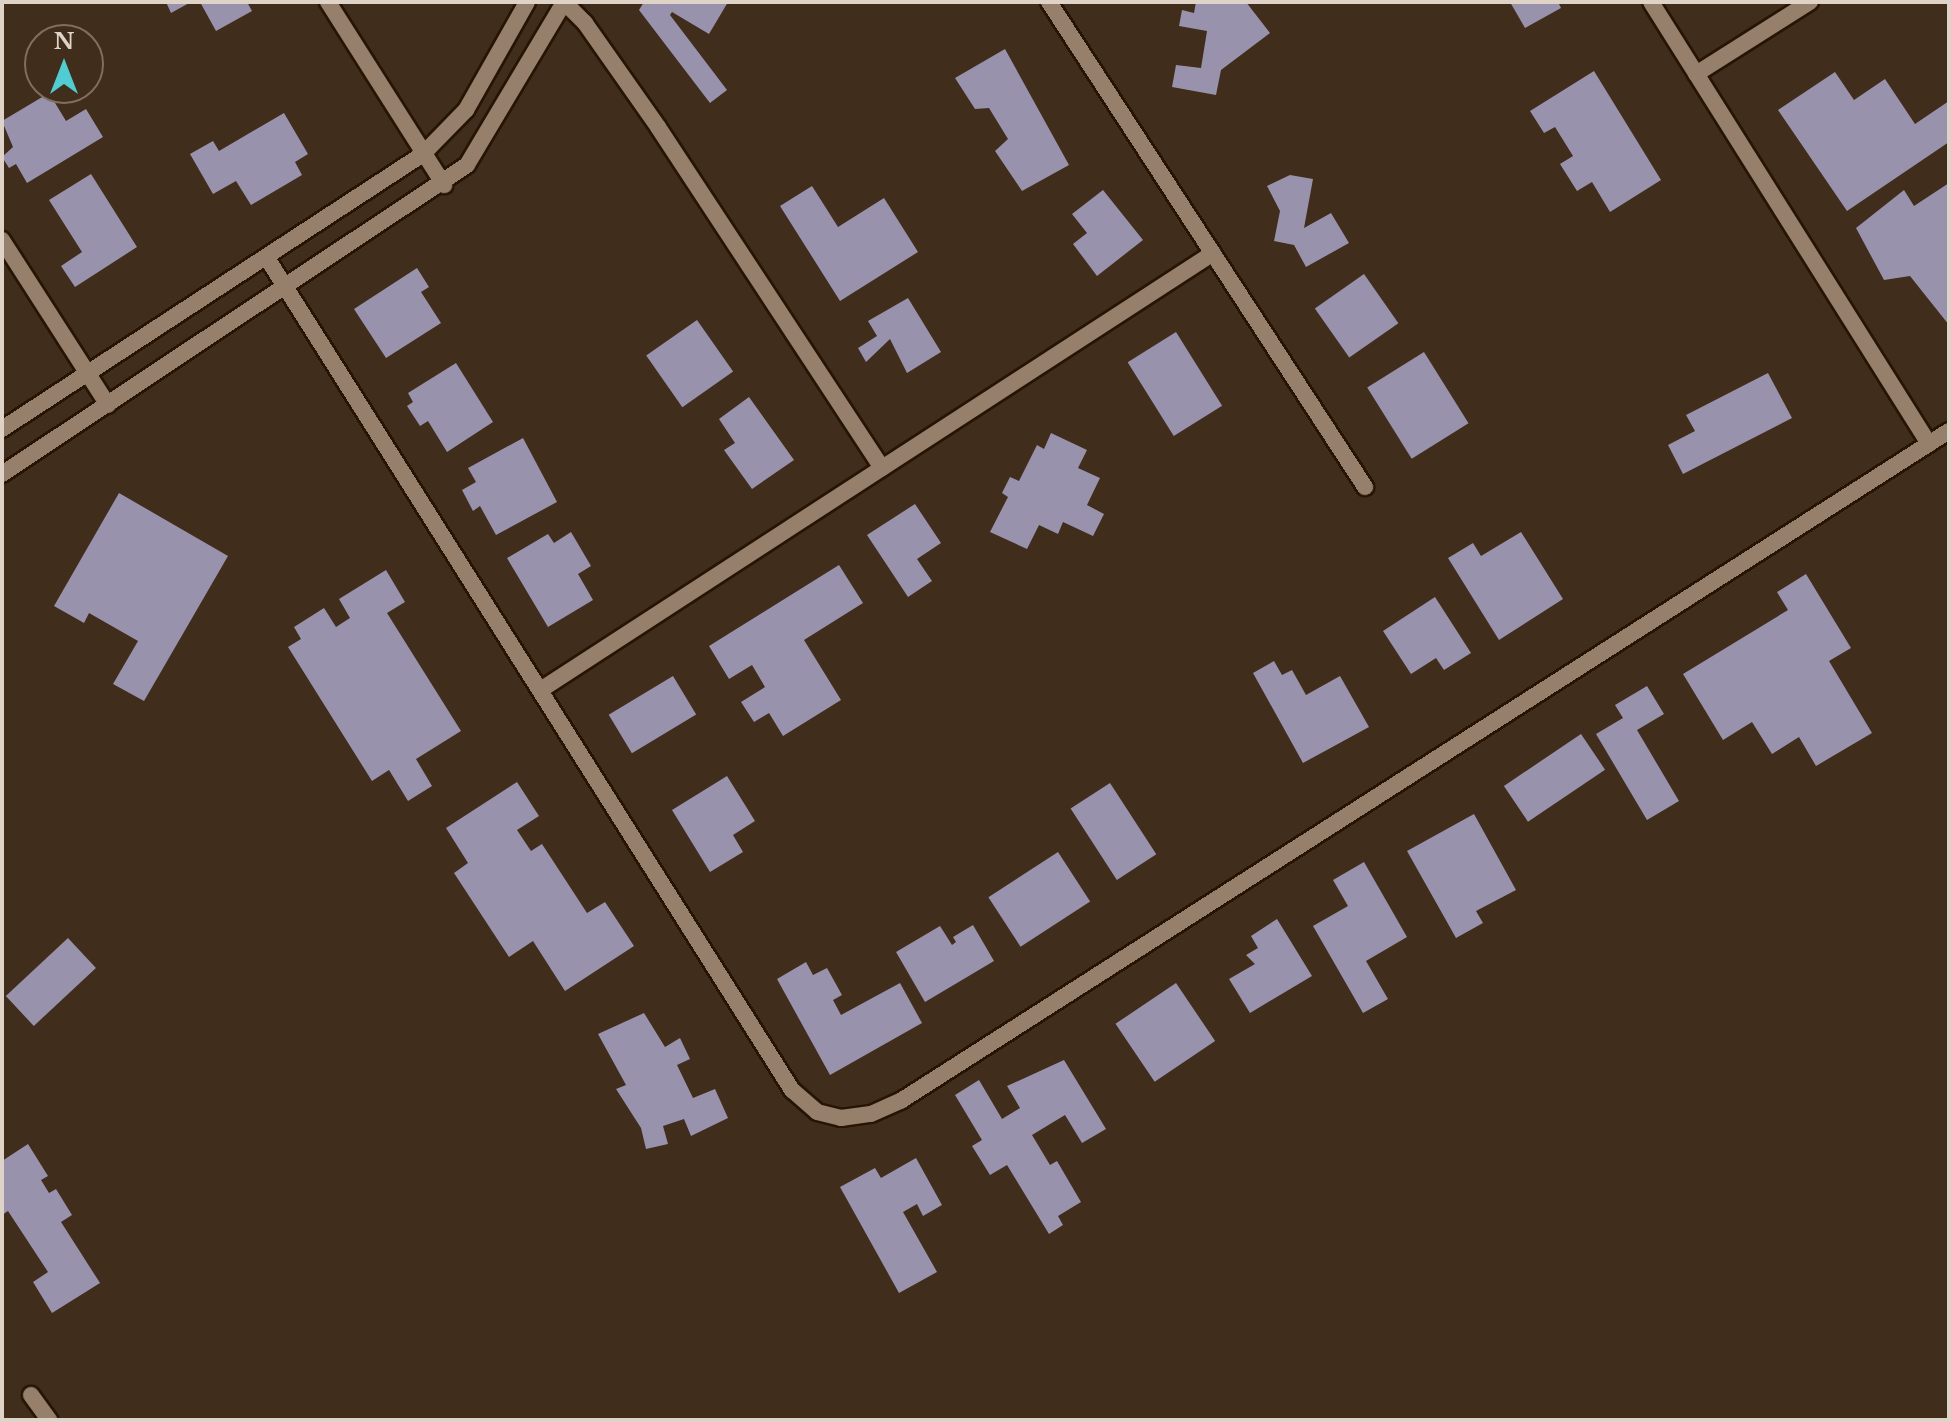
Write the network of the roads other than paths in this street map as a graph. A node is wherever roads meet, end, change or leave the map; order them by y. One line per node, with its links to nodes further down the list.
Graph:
1 (328, 2): 8 (street)
2 (527, 2): 8 (street)
3 (564, 2): 9 (street); 19 (street)
4 (1049, 2): 11 (street)
5 (1651, 2): 7 (street)
6 (1810, 2): 7 (street)
7 (1696, 74): 18 (street)
8 (423, 154): 9 (street); 12 (street)
9 (444, 185): 13 (street)
10 (2, 240): 14 (street)
11 (1213, 253): 19 (street); 21 (street)
12 (267, 258): 13 (street); 14 (street)
13 (286, 290): 15 (street); 22 (street)
14 (88, 373): 15 (street); 16 (street)
15 (108, 405): 20 (street)
16 (2, 429)
17 (1949, 431): 18 (street)
18 (1929, 444): 22 (street)
19 (882, 468): 22 (street)
20 (2, 474)
21 (1365, 487)
22 (542, 689)
23 (31, 1395): 24 (street)
24 (49, 1420)

